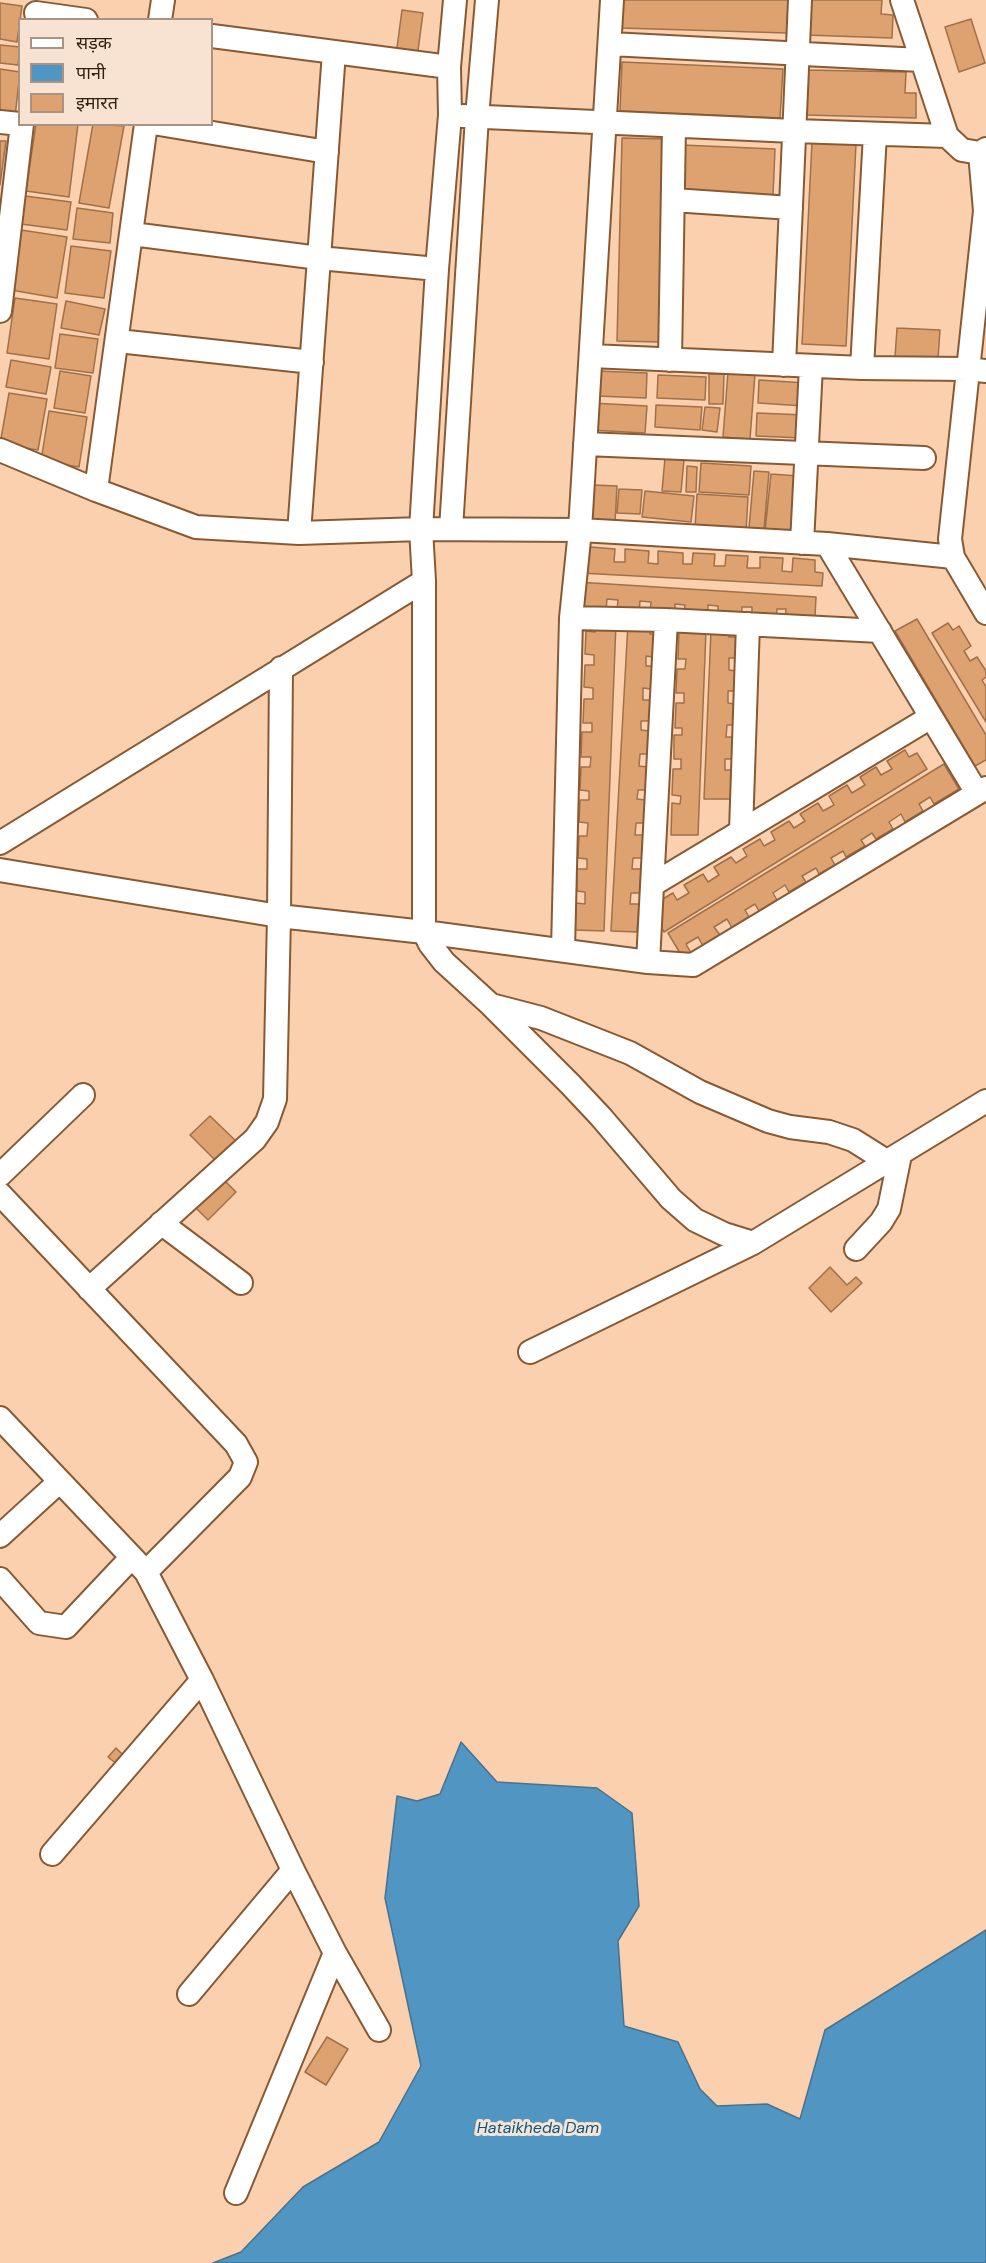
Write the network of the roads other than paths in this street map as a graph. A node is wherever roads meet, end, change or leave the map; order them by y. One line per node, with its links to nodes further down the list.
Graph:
1 (163, 0): 9 (street)
2 (455, 0): 15 (street)
3 (487, 0): 17 (street)
4 (612, 0): 11 (street)
5 (801, 0): 13 (street)
6 (902, 0): 14 (street)
7 (37, 11): 8 (street)
8 (75, 18)
9 (160, 18)
10 (213, 36): 12 (street)
11 (610, 44): 13 (street); 19 (street)
12 (334, 52): 15 (street); 29 (street)
13 (798, 54): 14 (street); 25 (street)
14 (921, 60): 27 (street)
15 (449, 67): 16 (street)
16 (450, 116): 17 (street); 35 (street)
17 (477, 117): 19 (street); 51 (street)
18 (0, 122): 20 (street)
19 (605, 123): 24 (street); 38 (street)
20 (18, 125)
21 (21, 126): 32 (street)
22 (146, 126): 33 (street)
23 (171, 126): 29 (street)
24 (674, 126): 25 (street); 30 (street)
25 (794, 131): 26 (street); 31 (street)
26 (875, 134): 27 (street); 43 (street)
27 (947, 136): 28 (street)
28 (983, 151): 44 (street)
29 (327, 152): 34 (street)
30 (673, 200): 31 (street); 39 (street)
31 (791, 208): 41 (street)
32 (4, 228): 36 (street)
33 (132, 234): 34 (street); 37 (street)
34 (319, 258): 35 (street); 40 (street)
35 (437, 269): 50 (street)
36 (0, 311)
37 (118, 341): 40 (street); 49 (street)
38 (591, 356): 39 (street); 45 (street)
39 (670, 360): 41 (street)
40 (312, 362): 53 (street)
41 (784, 364): 42 (street)
42 (812, 366): 43 (street); 47 (street)
43 (862, 368): 44 (street)
44 (977, 370): 56 (street)
45 (585, 444): 47 (street); 52 (street)
46 (0, 450): 49 (street)
47 (807, 453): 48 (street); 54 (street)
48 (924, 458)
49 (96, 490): 53 (street)
50 (421, 529): 51 (street); 53 (street); 57 (street)
51 (451, 529): 52 (street)
52 (580, 530): 54 (street); 59 (street)
53 (299, 533)
54 (802, 543): 55 (street)
55 (827, 544): 56 (street); 62 (street)
56 (953, 557): 58 (street)
57 (424, 581): 63 (street); 71 (street)
58 (986, 613)
59 (571, 618): 60 (street); 72 (street)
60 (666, 620): 61 (street); 69 (street)
61 (748, 624): 62 (street); 66 (street)
62 (880, 631): 64 (street)
63 (281, 668): 67 (street); 70 (street)
64 (932, 717): 65 (street); 66 (street)
65 (982, 790): 73 (street)
66 (741, 831): 69 (street)
67 (0, 843)
68 (0, 870): 70 (street)
69 (652, 885): 73 (street)
70 (279, 916): 71 (street); 80 (street)
71 (424, 932): 72 (street); 74 (street)
72 (563, 951): 73 (street)
73 (648, 962)
74 (491, 1005): 77 (street); 81 (street)
75 (83, 1095): 78 (street)
76 (986, 1101): 77 (street)
77 (894, 1158): 81 (street); 82 (street)
78 (0, 1175)
79 (0, 1194): 84 (street)
80 (161, 1223): 83 (street); 84 (street)
81 (753, 1243): 85 (street)
82 (856, 1249)
83 (241, 1283)
84 (89, 1289): 89 (street)
85 (530, 1352)
86 (0, 1418): 87 (street)
87 (59, 1482): 88 (street); 89 (street)
88 (0, 1536)
89 (138, 1565): 90 (street); 91 (street)
90 (0, 1579)
91 (202, 1680): 92 (street); 93 (street)
92 (52, 1854)
93 (293, 1870): 94 (street); 95 (street)
94 (335, 1953): 96 (street); 97 (street)
95 (189, 1994)
96 (379, 2030)
97 (236, 2193)

